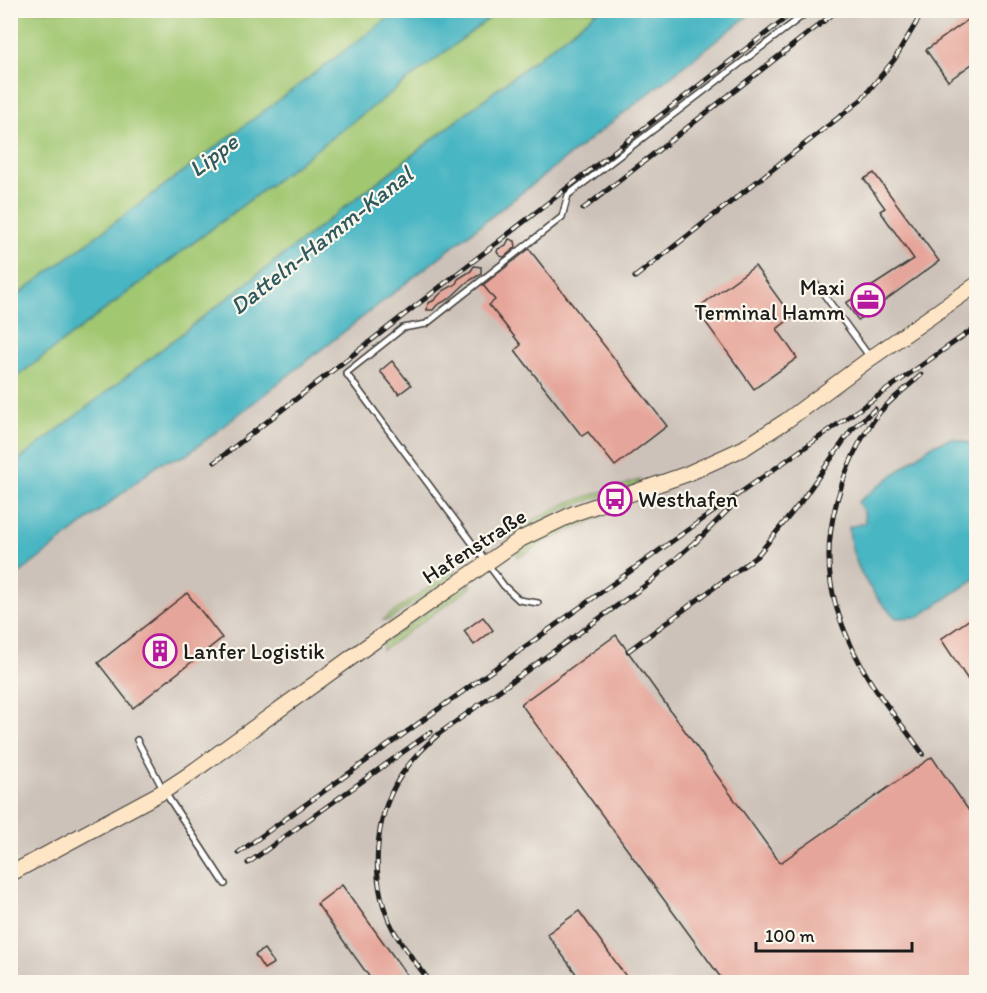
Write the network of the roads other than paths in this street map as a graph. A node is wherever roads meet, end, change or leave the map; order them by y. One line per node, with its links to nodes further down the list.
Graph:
1 (810, 10): 5 (lane)
2 (817, 285): 4 (lane)
3 (976, 285): 4 (street, Hafenstraße)
4 (871, 358): 5 (street, Hafenstraße)
5 (487, 562): 6 (lane); 8 (street, Hafenstraße)
6 (538, 603)
7 (137, 740): 8 (lane)
8 (164, 791): 9 (street, Hafenstraße); 10 (lane)
9 (10, 874)
10 (225, 884)

